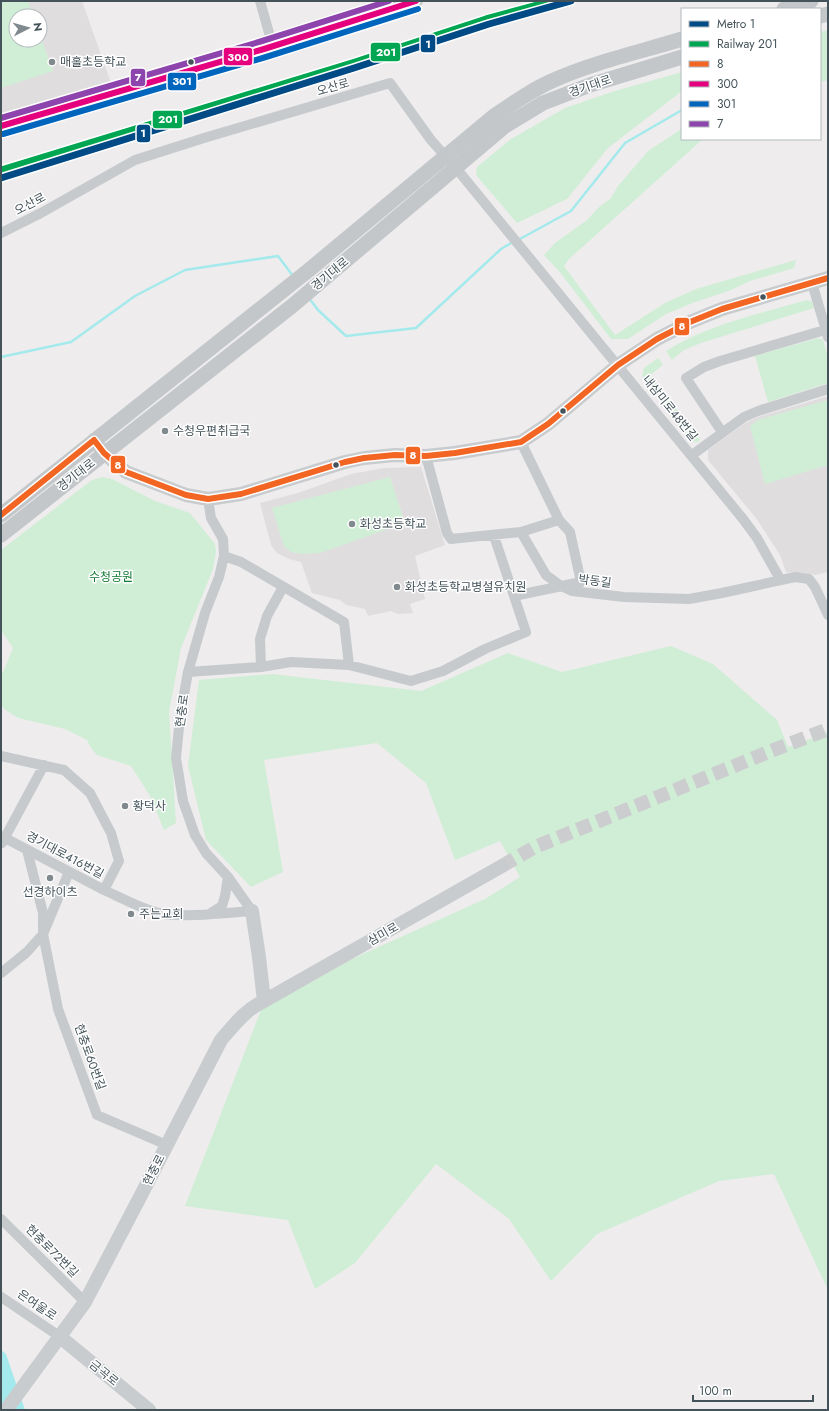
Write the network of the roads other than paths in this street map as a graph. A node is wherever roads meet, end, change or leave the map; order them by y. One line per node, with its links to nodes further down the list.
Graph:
1 (260, 1): 6 (street)
2 (416, 1): 6 (street)
3 (811, 1): 4 (main road)
4 (787, 8)
5 (681, 39): 9 (main road, 경기대로)
6 (273, 47): 8 (street)
7 (681, 57): 10 (main road, 경기대로)
8 (1, 126)
9 (446, 156): 10 (street, 내삼미로48번길); 11 (street, 오산로); 18 (main road, 경기대로)
10 (456, 168): 15 (street, 내삼미로48번길); 20 (main road, 경기대로)
11 (1, 234)
12 (828, 278): 13 (street)
13 (812, 282): 14 (street); 15 (street)
14 (827, 332): 17 (street)
15 (618, 365): 19 (street); 21 (street, 내삼미로48번길)
16 (828, 389): 17 (street)
17 (722, 432): 21 (street)
18 (94, 440): 20 (street); 24 (main road, 경기대로)
19 (521, 442): 22 (street); 25 (street)
20 (104, 453): 23 (street); 27 (main road, 경기대로)
21 (692, 455): 30 (street, 내삼미로48번길)
22 (426, 456): 23 (street); 28 (street)
23 (208, 499): 29 (street, 현충로)
24 (1, 514)
25 (559, 520): 26 (street); 31 (street)
26 (521, 532): 28 (street); 31 (street, 박동길)
27 (1, 535)
28 (494, 536): 33 (street)
29 (224, 556): 32 (street); 37 (street, 현충로)
30 (780, 579): 31 (street, 박동길); 34 (street, 박동길)
31 (561, 586): 33 (street)
32 (283, 587): 35 (street); 36 (street)
33 (514, 596): 35 (street)
34 (828, 615)
35 (349, 665): 36 (street)
36 (261, 667): 37 (street)
37 (188, 672): 44 (street, 현충로)
38 (1, 756): 39 (street, 경기대로416번길)
39 (44, 765): 40 (street); 45 (street, 경기대로416번길)
40 (2, 839): 41 (street, 경기대로416번길)
41 (27, 850): 43 (street, 경기대로416번길); 48 (street, 현충로60번길)
42 (502, 866): 50 (street, 삼미로)
43 (69, 872): 45 (street, 경기대로416번길); 48 (street)
44 (228, 877): 46 (street, 현충로); 47 (street)
45 (104, 890): 47 (street)
46 (252, 911): 47 (street); 50 (street)
47 (211, 913)
48 (43, 934): 49 (street); 51 (street, 현충로60번길)
49 (1, 973)
50 (264, 1001): 51 (street, 현충로)
51 (167, 1145): 54 (street, 현충로)
52 (1, 1219): 54 (street, 현충로72번길)
53 (1, 1297): 55 (street, 은여울로)
54 (84, 1302): 55 (street, 현충로)
55 (55, 1341): 56 (street, 현충로); 57 (street, 금곡로)
56 (6, 1410)
57 (149, 1410)

